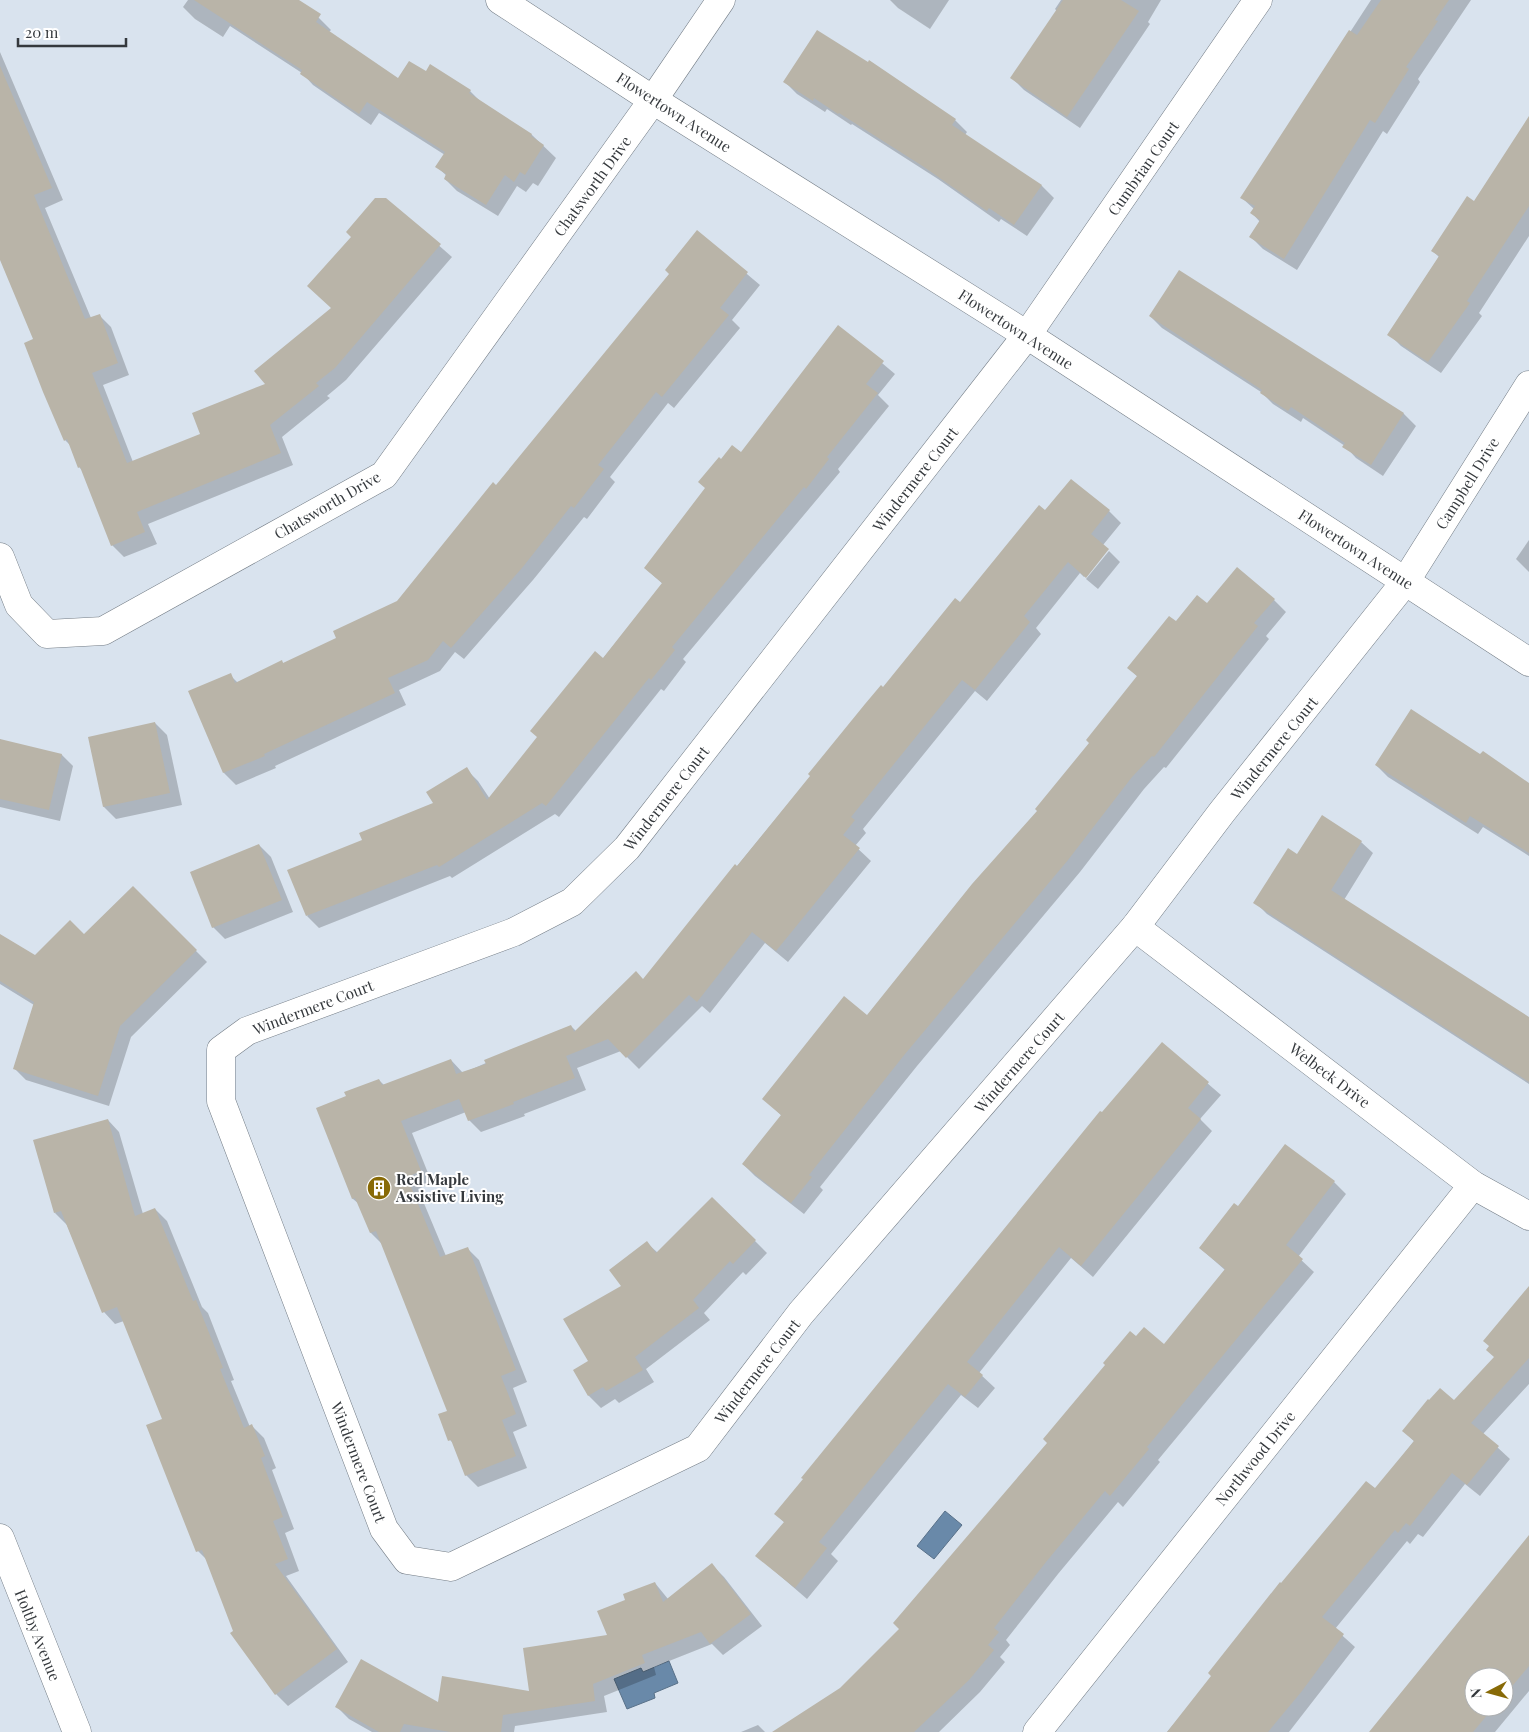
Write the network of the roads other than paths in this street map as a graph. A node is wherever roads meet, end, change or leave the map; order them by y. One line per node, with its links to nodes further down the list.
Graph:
1 (500, 0): 4 (street, Flowertown Avenue)
2 (721, 0): 4 (street)
3 (1258, 0): 5 (street, Cumbrian Court)
4 (653, 100): 5 (street, Flowertown Avenue); 7 (street, Chatsworth Drive)
5 (1027, 335): 8 (street, Flowertown Avenue); 10 (street, Windermere Court)
6 (1529, 385): 8 (street, Campbell Drive)
7 (0, 557)
8 (1405, 582): 9 (street, Flowertown Avenue); 10 (street, Windermere Court)
9 (1529, 662)
10 (1136, 927): 11 (street, Welbeck Drive)
11 (1474, 1185): 12 (street, Welbeck Drive); 15 (street, Northwood Drive)
12 (1529, 1216)
13 (0, 1538): 14 (street, Holtby Avenue)
14 (77, 1732)
15 (1037, 1732)

